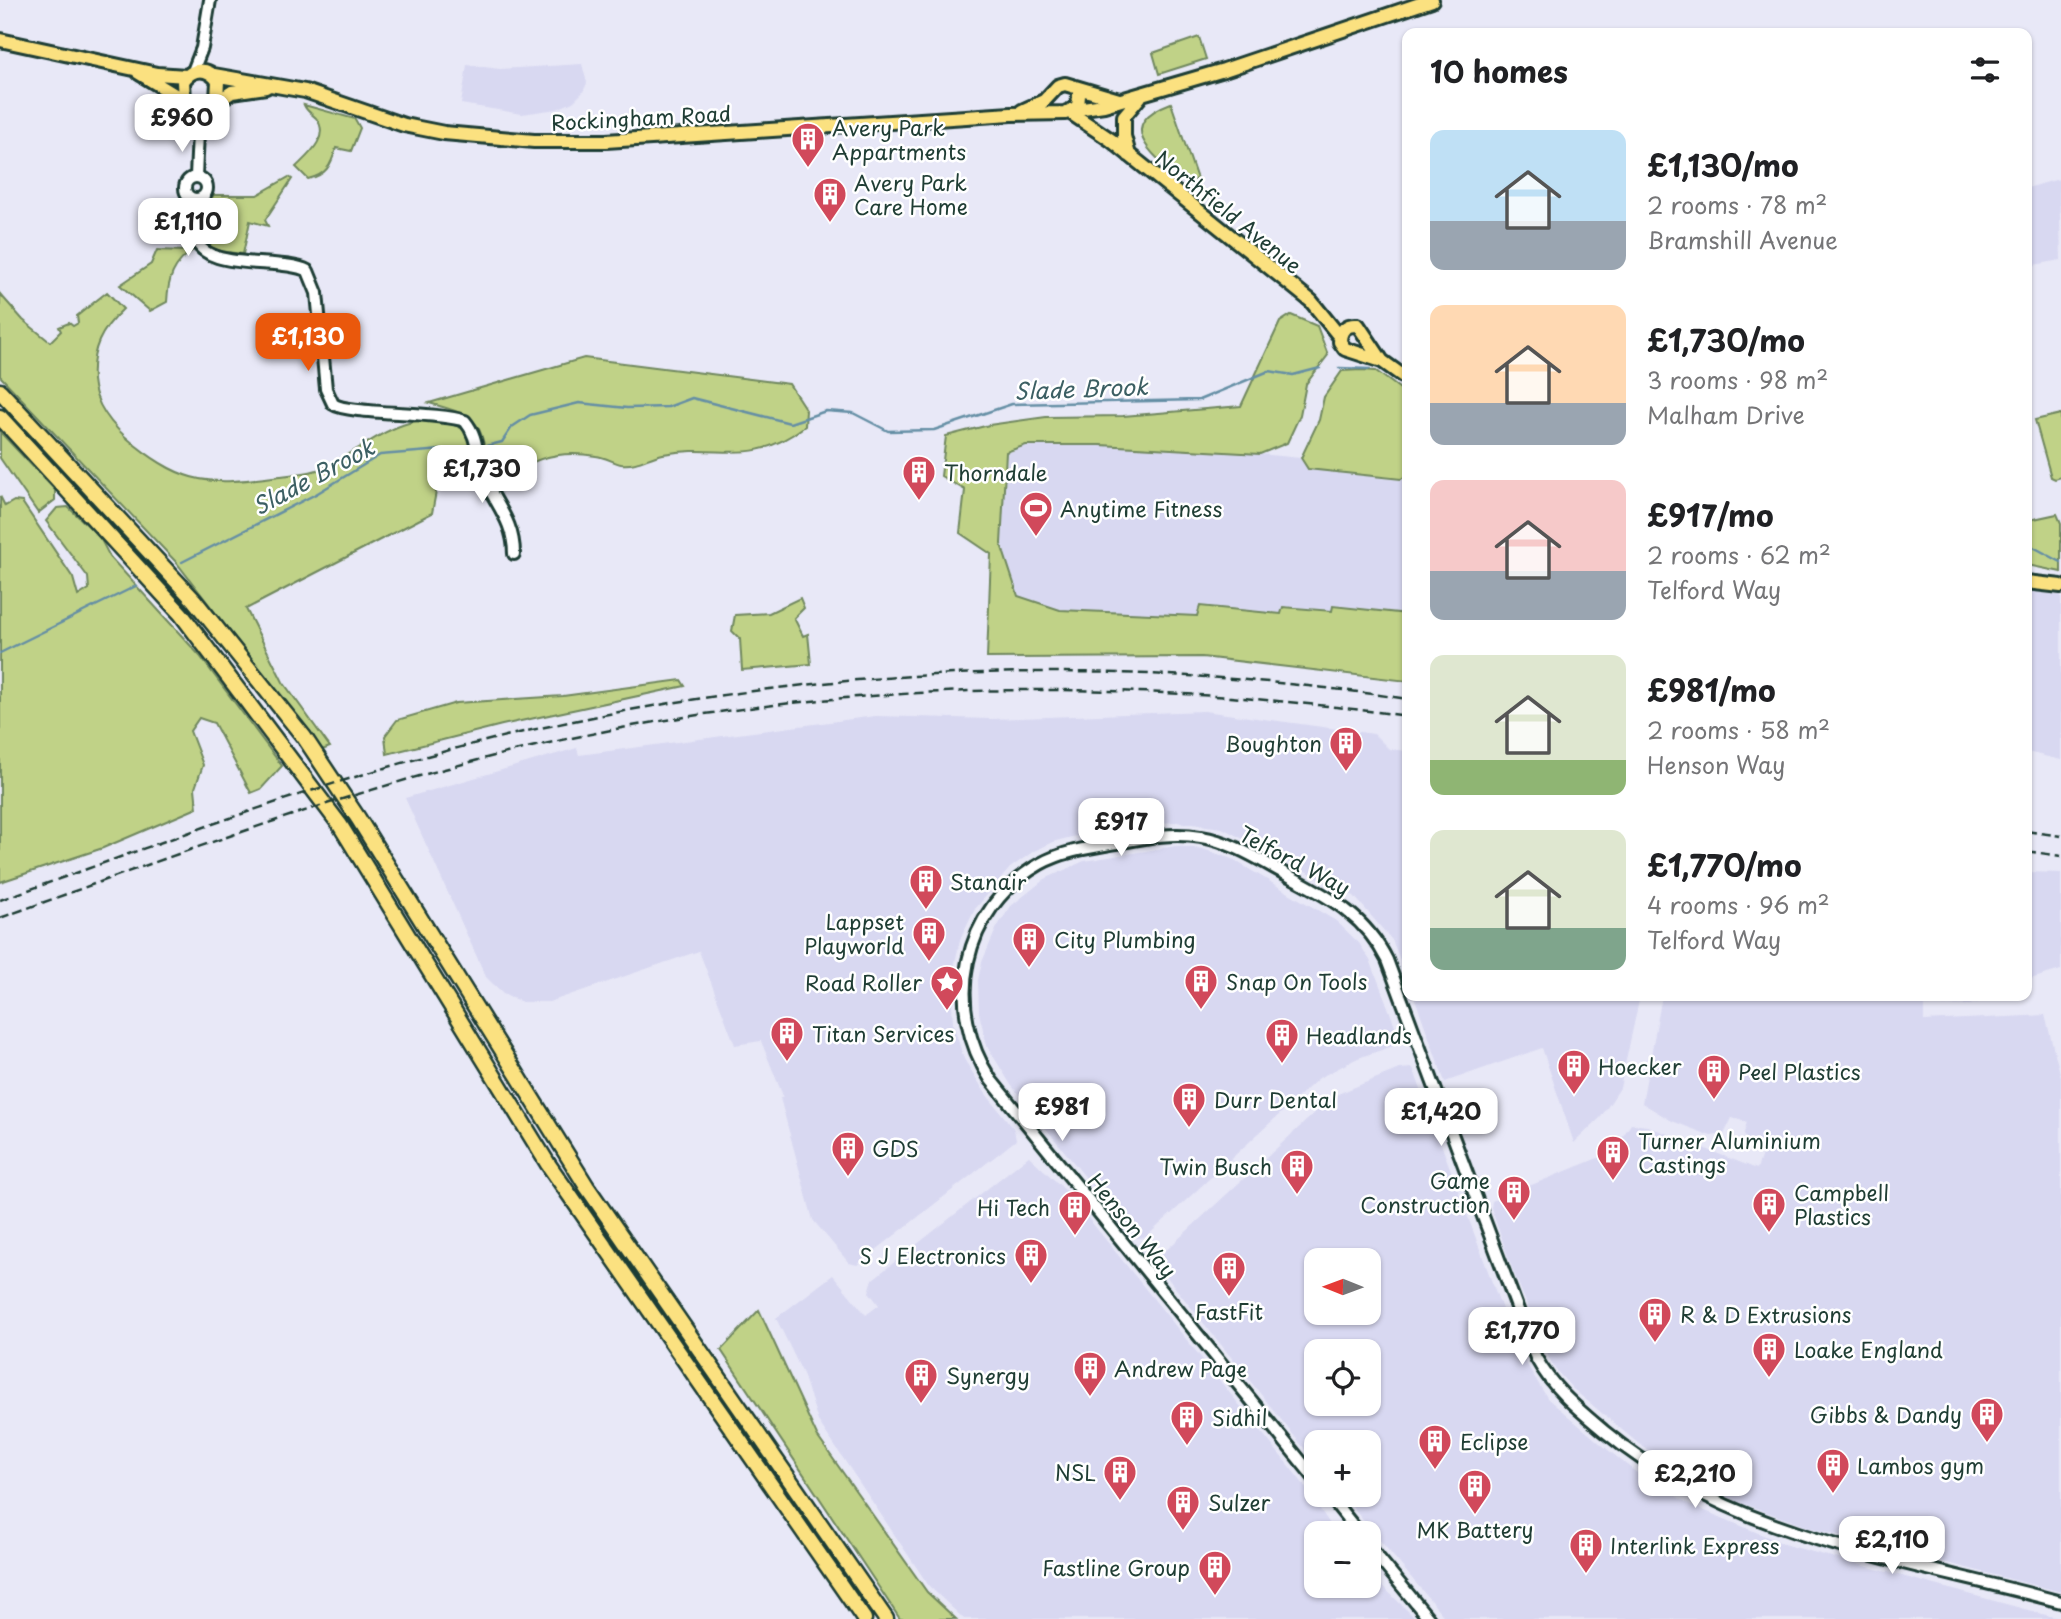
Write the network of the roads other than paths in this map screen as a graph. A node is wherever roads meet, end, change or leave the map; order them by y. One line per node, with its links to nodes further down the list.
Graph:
1 (210, 0): 4 (street)
2 (1432, 0): 11 (main road, Rockingham Road)
3 (0, 40): 5 (main road)
4 (202, 48): 6 (street); 7 (street)
5 (131, 69): 6 (main road); 13 (main road)
6 (190, 73): 7 (main road); 13 (main road)
7 (212, 74): 8 (main road, Rockingham Road); 14 (main road)
8 (280, 86): 14 (main road, Rockingham Road); 16 (main road, Rockingham Road)
9 (1054, 92): 10 (main road); 15 (main road); 16 (main road, Rockingham Road)
10 (1077, 92): 12 (main road); 15 (main road, Northfield Avenue)
11 (1146, 92): 12 (main road, Rockingham Road); 18 (main road)
12 (1119, 100): 15 (main road, Rockingham Road)
13 (188, 104): 14 (main road); 17 (street)
14 (213, 104): 17 (street)
15 (1073, 110): 16 (main road, Rockingham Road); 18 (main road, Northfield Avenue)
16 (1011, 114)
17 (198, 133): 19 (street)
18 (1130, 157): 21 (main road, Northfield Avenue)
19 (196, 176): 20 (street); 20 (street)
20 (194, 199): 26 (street)
21 (1343, 332): 22 (main road); 22 (main road)
22 (1362, 345): 23 (main road)
23 (1402, 376)
24 (0, 391): 38 (highway)
25 (0, 417): 37 (highway)
26 (514, 554)
27 (2032, 583): 28 (main road)
28 (2061, 586)
29 (998, 900): 30 (street, Telford Way); 32 (street, Henson Way)
30 (1402, 1001)
31 (1402, 1001): 36 (street, Telford Way)
32 (1304, 1465)
33 (1338, 1507): 34 (street)
34 (1349, 1521)
35 (1381, 1561): 39 (street)
36 (2061, 1602)
37 (864, 1619)
38 (886, 1619)
39 (1429, 1619)

